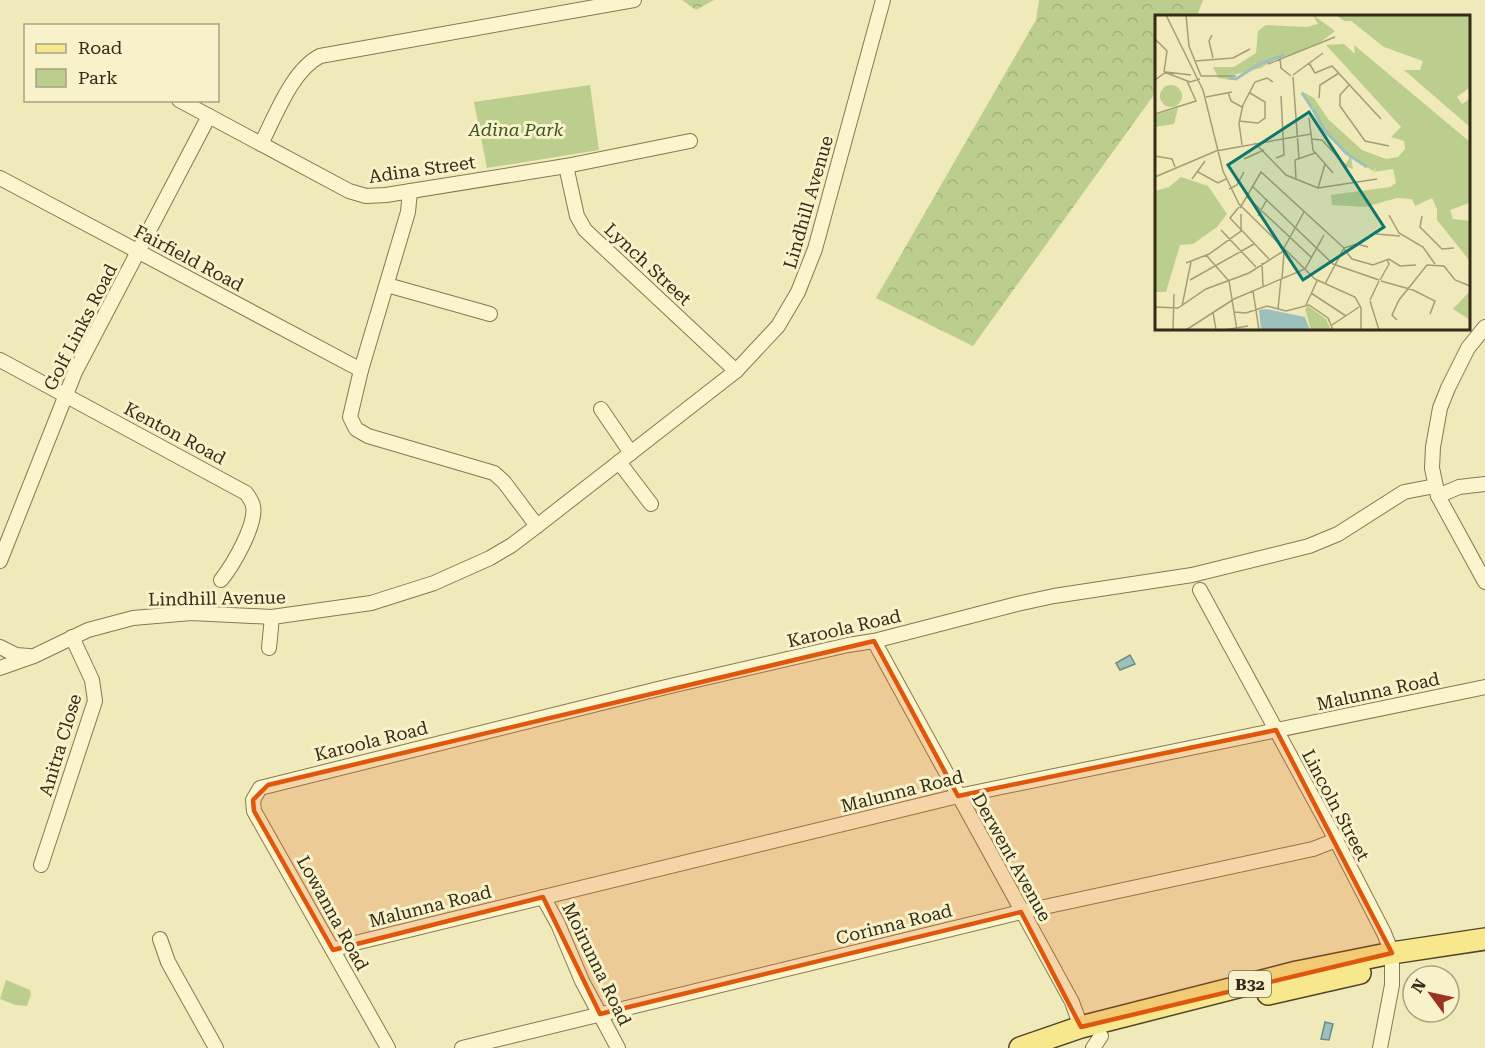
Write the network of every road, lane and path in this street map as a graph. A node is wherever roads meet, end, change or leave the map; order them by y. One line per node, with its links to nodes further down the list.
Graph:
1 (634, 0): 6 (street)
2 (884, 0): 16 (street, Lindhill Avenue)
3 (183, 102): 4 (street, Adina Street)
4 (209, 116): 6 (street, Adina Street); 10 (street, Golf Links Road)
5 (690, 141): 7 (street, Adina Street)
6 (261, 144): 9 (street, Adina Street)
7 (566, 166): 9 (street, Adina Street); 16 (street, Lynch Street)
8 (0, 178): 10 (street, Fairfield Road)
9 (410, 191): 11 (street)
10 (138, 252): 15 (street, Fairfield Road); 17 (street, Golf Links Road)
11 (387, 285): 12 (street); 15 (street)
12 (490, 315)
13 (1485, 327): 22 (street)
14 (0, 360): 17 (street, Kenton Road)
15 (361, 370): 24 (street)
16 (736, 371): 19 (street, Lindhill Avenue)
17 (65, 394): 25 (street, Golf Links Road); 26 (street, Kenton Road)
18 (601, 409): 19 (street)
19 (631, 453): 20 (street, Lindhill Avenue)
20 (619, 462): 23 (street); 24 (street, Lindhill Avenue)
21 (1485, 484): 22 (street, Karoola Road)
22 (1437, 491): 27 (street); 31 (street, Karoola Road)
23 (651, 504)
24 (537, 526): 29 (street, Lindhill Avenue)
25 (0, 561)
26 (221, 580)
27 (1485, 582)
28 (1200, 590): 37 (street, Lincoln Street)
29 (272, 617): 30 (street, Lindhill Avenue); 33 (street)
30 (72, 637): 34 (street, Lindhill Avenue); 41 (street, Anitra Close)
31 (874, 641): 38 (street, Karoola Road); 39 (street, Derwent Avenue)
32 (0, 647): 34 (street)
33 (269, 648)
34 (34, 656): 35 (street, Lindhill Avenue)
35 (0, 668)
36 (1485, 687): 37 (street, Malunna Road)
37 (1276, 730): 39 (street, Malunna Road); 40 (street, Lincoln Street)
38 (255, 795): 46 (street, Lowanna Road)
39 (958, 796): 42 (street, Malunna Road); 43 (street, Derwent Avenue)
40 (1336, 840): 43 (street, Corinna Road); 48 (street, Lincoln Street)
41 (41, 865)
42 (543, 897): 46 (street, Malunna Road); 49 (street, Moirunna Road)
43 (1021, 912): 49 (street, Corinna Road); 50 (street, Derwent Avenue)
44 (160, 939): 52 (street)
45 (1485, 939): 48 (main road, B32)
46 (333, 950): 53 (street, Lowanna Road)
47 (1485, 953): 48 (main road, B32)
48 (1393, 958): 50 (main road, B32); 51 (main road, B32); 58 (street, Lincoln Street)
49 (600, 1014): 54 (street, Corinna Road); 55 (street, Moirunna Road)
50 (1081, 1027): 56 (main road, B32)
51 (1097, 1042): 57 (main road, B32)
52 (216, 1048)
53 (388, 1048)
54 (462, 1048)
55 (618, 1048)
56 (1020, 1048)
57 (1059, 1048)
58 (1380, 1048)

